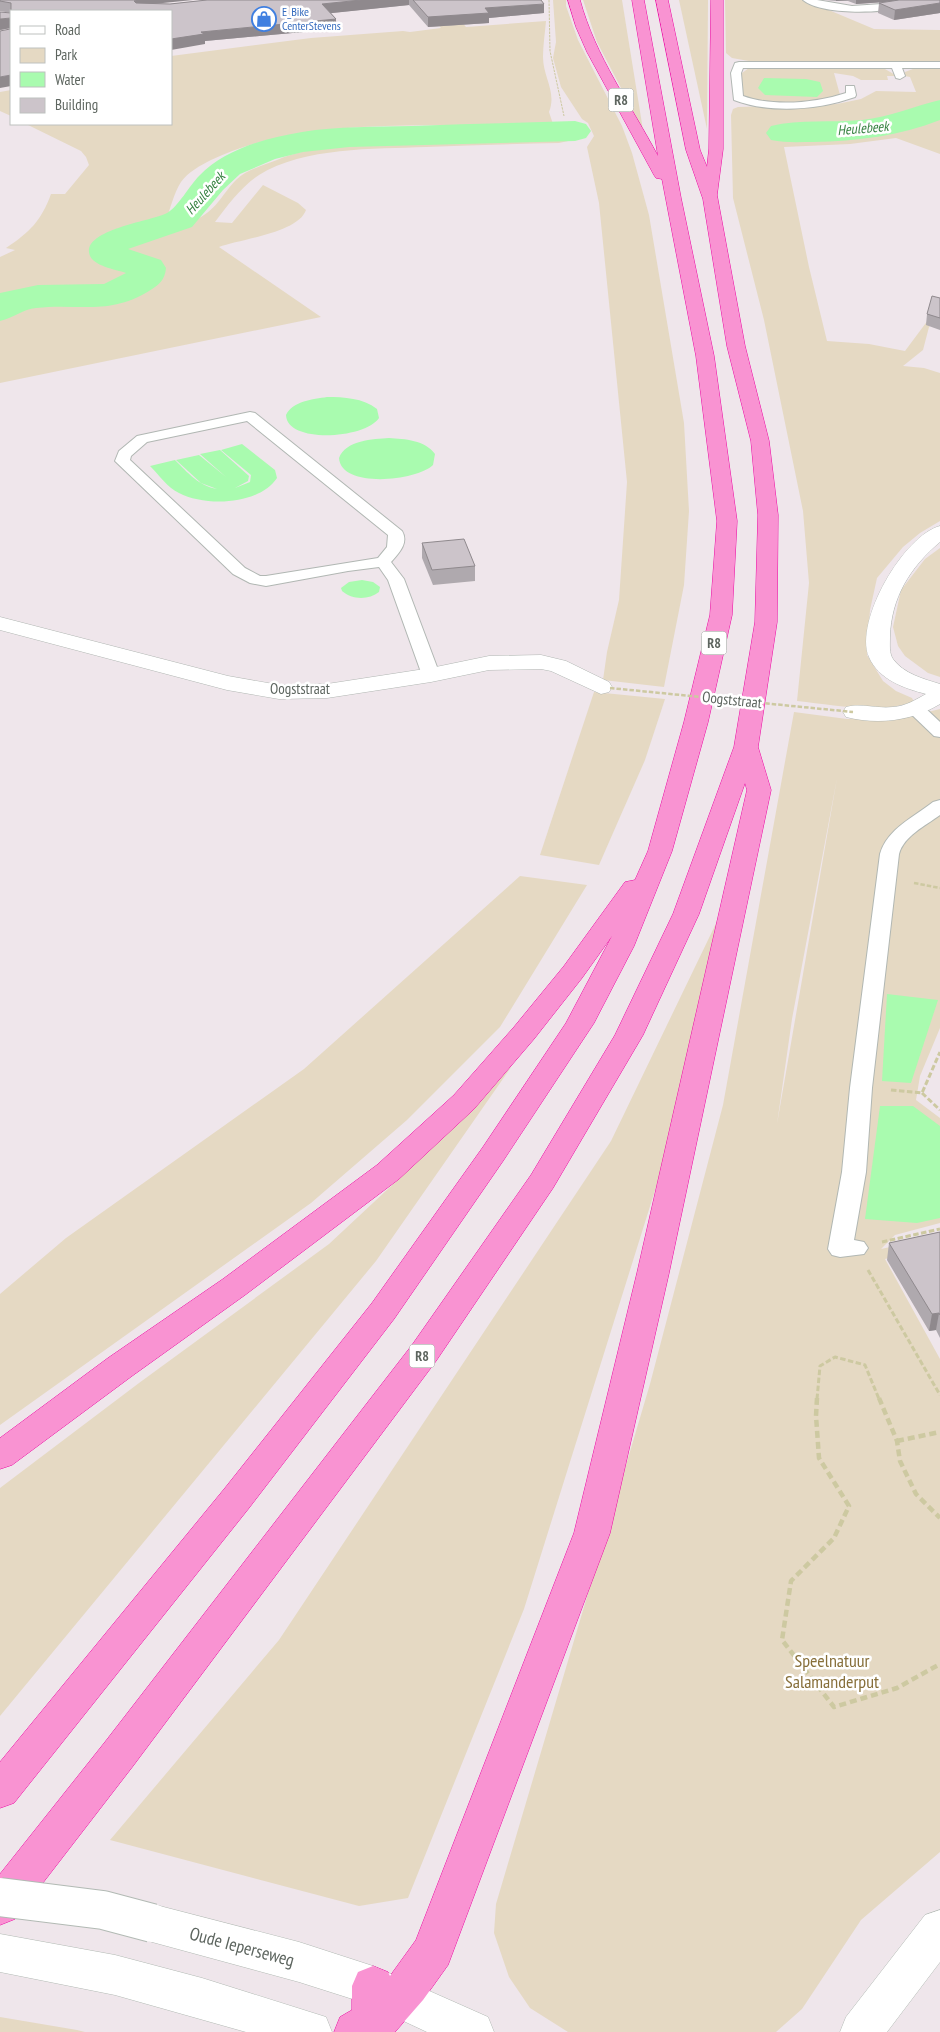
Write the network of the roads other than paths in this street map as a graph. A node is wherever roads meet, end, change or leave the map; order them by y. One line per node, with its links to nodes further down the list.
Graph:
1 (574, 0): 15 (highway, R8)
2 (638, 0): 15 (highway, R8)
3 (662, 0): 16 (highway, R8)
4 (717, 0): 7 (highway, R8)
5 (808, 0): 6 (lane)
6 (897, 6)
7 (716, 55): 8 (lane); 14 (highway, R8)
8 (739, 64): 9 (lane); 13 (lane)
9 (896, 65): 10 (lane); 11 (lane)
10 (940, 65)
11 (900, 76)
12 (850, 88): 13 (lane)
13 (745, 102): 14 (lane)
14 (716, 111): 16 (highway, R8)
15 (673, 198): 29 (highway, R8)
16 (711, 199): 27 (highway, R8)
17 (940, 532): 22 (street)
18 (383, 562): 18 (lane); 20 (lane)
19 (0, 623): 20 (street, Oogststraat)
20 (431, 675): 21 (street, Oogststraat)
21 (606, 687)
22 (940, 691)
23 (940, 695): 24 (street)
24 (916, 709): 25 (street); 26 (lane)
25 (853, 712)
26 (940, 732)
27 (746, 747): 34 (highway, R8); 37 (highway)
28 (940, 806): 30 (lane)
29 (660, 851): 31 (highway); 32 (highway, R8)
30 (856, 1248)
31 (0, 1456)
32 (0, 1791)
33 (0, 1897): 37 (street, Oude Ieperseweg, bridge)
34 (0, 1906)
35 (940, 1929): 40 (street)
36 (0, 1954): 38 (street)
37 (375, 2014): 39 (street, Oude Ieperseweg)
38 (311, 2032)
39 (474, 2032)
40 (861, 2032)

